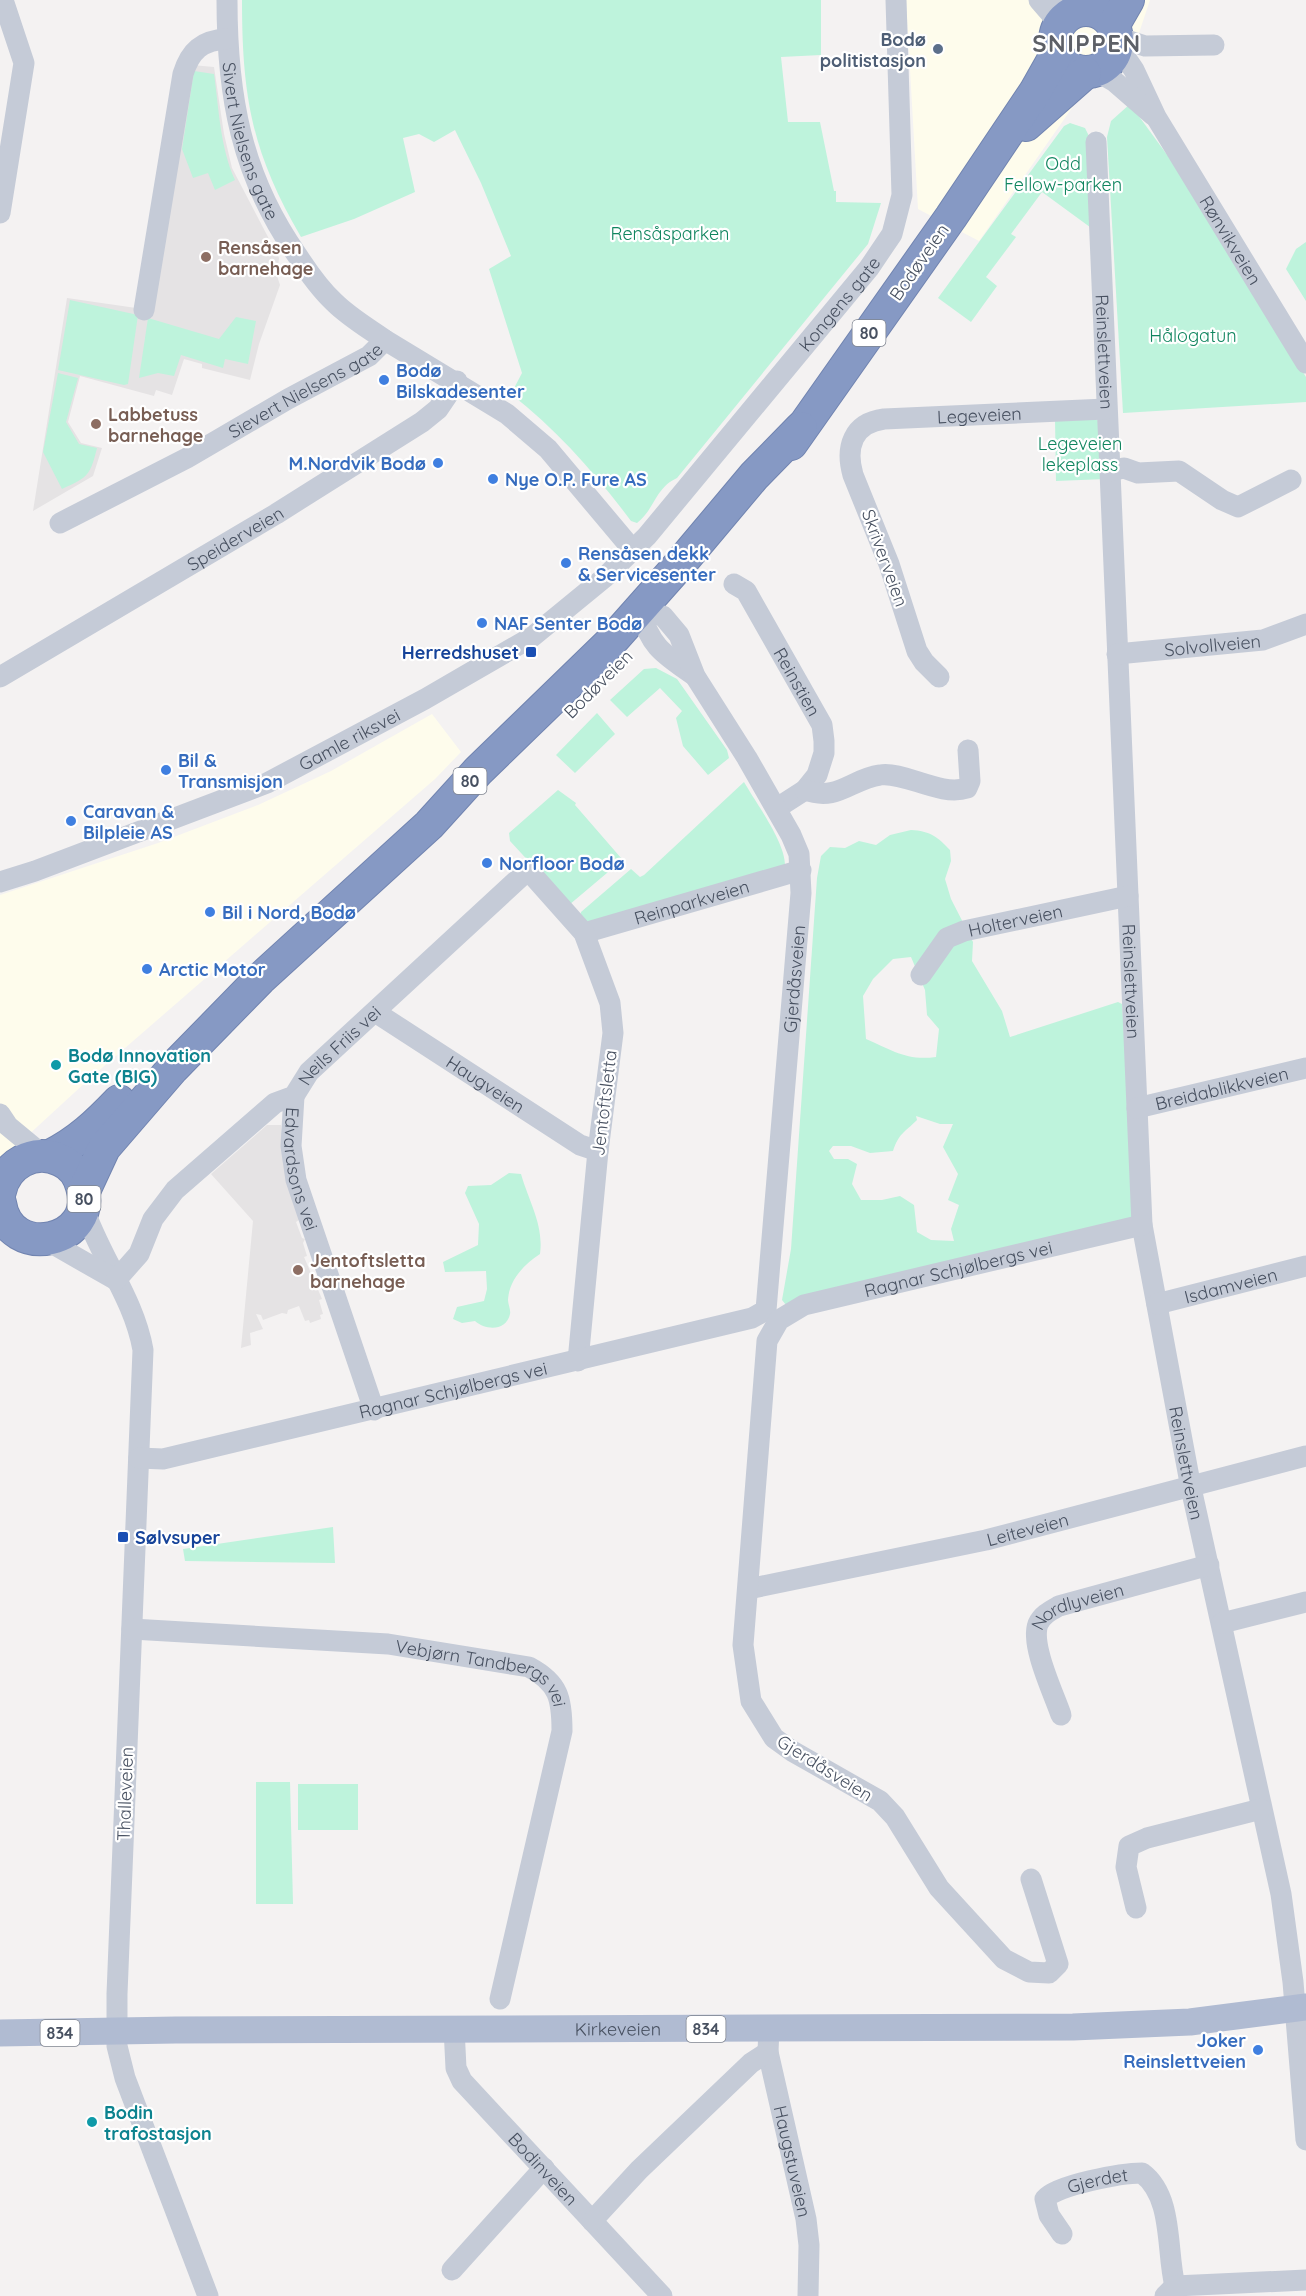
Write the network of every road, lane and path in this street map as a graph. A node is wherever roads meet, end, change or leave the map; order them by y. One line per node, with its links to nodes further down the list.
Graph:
1 (3, 0): 12 (street)
2 (227, 0): 6 (street, Sivert Nielsens gate)
3 (896, 0): 22 (street, Kongens gate)
4 (1039, 0): 5 (street, Rønvikveien)
5 (1092, 21): 7 (street); 8 (highway, 80); 8 (highway); 9 (street, Rønvikveien); 11 (highway, Bodøveien / 80)
6 (227, 39): 13 (street, Sivert Nielsens gate); 14 (street, Sivert Nielsens gate)
7 (1214, 45)
8 (1090, 72): 9 (street, Rønvikveien); 11 (highway, Bodøveien / 80)
9 (1156, 117): 15 (street, Rønvikveien)
10 (1096, 142): 17 (street, Reinslettveien)
11 (994, 154): 24 (highway, Bodøveien / 80)
12 (0, 213)
13 (144, 310)
14 (386, 340): 16 (street, Sievert Nielsens gate); 21 (street, Sievert Nielsens gate)
15 (1306, 363)
16 (456, 381): 22 (street, Sievert Nielsens gate); 27 (street, Speiderveien)
17 (1106, 409): 18 (street, Legeveien); 19 (street, Reinslettveien)
18 (856, 433): 28 (street, Skriverveien)
19 (1110, 471): 20 (street); 26 (street, Reinslettveien)
20 (1291, 480)
21 (60, 522)
22 (632, 549): 34 (street, Gamle riksvei)
23 (734, 584): 30 (street, Reinstien)
24 (650, 621): 31 (street, Gjerdåsveien); 38 (highway, Bodøveien / 80)
25 (1306, 624): 26 (street, Solvollveien)
26 (1117, 654): 35 (street, Reinslettveien)
27 (0, 677)
28 (939, 677)
29 (968, 750): 30 (street)
30 (805, 789): 31 (street, Reinstien)
31 (777, 808): 33 (street, Gjerdåsveien)
32 (528, 870): 36 (street, Jentoftsletta); 39 (street, Neils Friis vei)
33 (801, 870): 36 (street, Reinparkveien); 54 (street, Gjerdåsveien)
34 (0, 882)
35 (1128, 896): 37 (street, Holterveien); 42 (street, Reinslettveien)
36 (584, 933): 44 (street, Jentoftsletta)
37 (921, 975)
38 (260, 979): 45 (highway, Bodøveien / 80); 47 (highway, Bodøveien / 80)
39 (375, 1012): 41 (street, Neils Friis vei); 44 (street, Haugveien)
40 (1306, 1068): 42 (street, Breidablikkveien)
41 (294, 1096): 52 (street, Neils Friis vei); 56 (street, Edvardsons vei)
42 (1137, 1108): 48 (street, Reinslettveien)
43 (0, 1114): 45 (street)
44 (598, 1151): 55 (street, Jentoftsletta)
45 (46, 1156): 46 (highway, Bodøveien / 80); 47 (highway, 80)
46 (0, 1188): 49 (highway, Bodøveien / 80)
47 (84, 1199): 49 (highway, Bodøveien / 80); 52 (street, Thalleveien)
48 (1142, 1225): 53 (street, Reinslettveien); 54 (street, Ragnar Schjølbergs vei)
49 (38, 1239): 50 (highway, Bodøveien / 80); 52 (street)
50 (0, 1252)
51 (1306, 1266): 53 (street, Isdamveien)
52 (116, 1280): 58 (street, Thalleveien)
53 (1157, 1304): 59 (street, Reinslettveien)
54 (772, 1315): 55 (street, Ragnar Schjølbergs vei); 61 (street, Gjerdåsveien)
55 (578, 1361): 56 (street, Ragnar Schjølbergs vei)
56 (374, 1410): 58 (street, Ragnar Schjølbergs vei)
57 (1306, 1456): 59 (street, Leiteveien)
58 (139, 1458): 64 (street, Thalleveien)
59 (1191, 1488): 60 (street, Reinslettveien); 61 (street, Leiteveien)
60 (1209, 1565): 63 (street, Reinslettveien); 65 (street, Nordlyveien)
61 (748, 1589): 67 (street, Gjerdåsveien)
62 (1306, 1602): 63 (street)
63 (1222, 1623): 66 (street, Reinslettveien)
64 (132, 1629): 69 (street, Vebjørn Tandbergs vei); 72 (street, Thalleveien)
65 (1061, 1715)
66 (1261, 1809): 68 (street); 70 (street, Reinslettveien)
67 (1032, 1879)
68 (1136, 1908)
69 (500, 1999)
70 (1301, 2008): 74 (main road, Kirkeveien / 834); 75 (street, Reinslettveien)
71 (454, 2028): 72 (main road, Kirkeveien / 834); 74 (main road, Kirkeveien / 834); 76 (street, Bodinveien)
72 (116, 2031): 73 (main road, Kirkeveien / 834); 82 (street, Thalleveien)
73 (0, 2033)
74 (768, 2040): 77 (street); 84 (street, Haugstuveien)
75 (1306, 2140)
76 (544, 2168): 77 (street, Bodinveien); 79 (street)
77 (592, 2221): 83 (street, Bodinveien)
78 (1062, 2234): 81 (street, Gjerdet)
79 (452, 2270)
80 (1306, 2280): 81 (street)
81 (1170, 2291)
82 (208, 2296)
83 (662, 2296)
84 (808, 2296)

